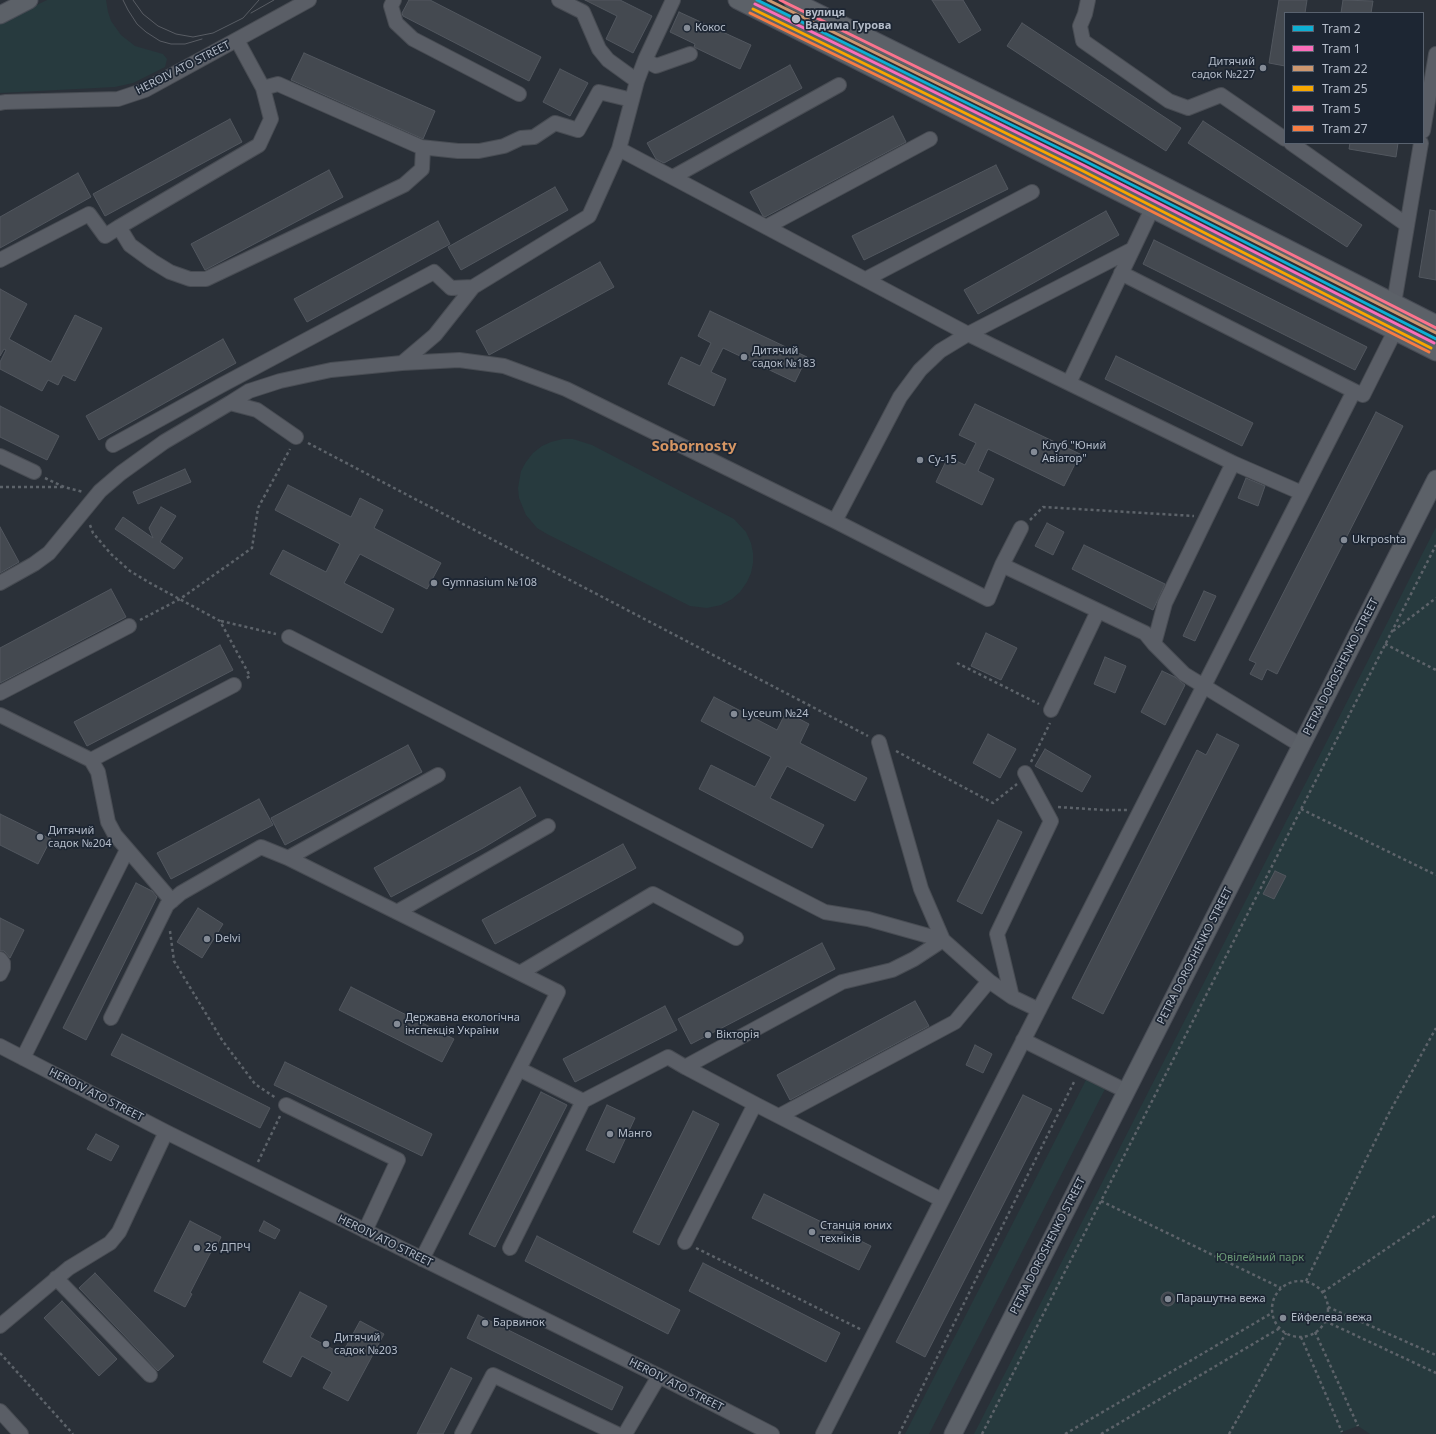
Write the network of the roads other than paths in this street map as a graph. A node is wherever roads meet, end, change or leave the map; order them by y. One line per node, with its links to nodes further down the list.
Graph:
1 (29, 0): 9 (main road)
2 (309, 0): 10 (street, HEROIV ATO STREET)
3 (394, 0): 17 (street)
4 (559, 0): 14 (street)
5 (673, 0): 13 (street)
6 (737, 0): 29 (main road)
7 (792, 0): 38 (main road)
8 (1088, 0): 21 (street)
9 (0, 15)
10 (237, 40): 16 (street); 19 (street, HEROIV ATO STREET)
11 (690, 54): 13 (street)
12 (1436, 54): 20 (street)
13 (645, 60): 14 (street)
14 (637, 81): 18 (street)
15 (839, 84): 27 (street)
16 (263, 88): 25 (street); 31 (street)
17 (519, 94)
18 (632, 100): 25 (street); 26 (street)
19 (0, 104)
20 (1424, 126)
21 (1284, 138)
22 (930, 139): 32 (street)
23 (1292, 144): 30 (street)
24 (1421, 144): 30 (street)
25 (420, 147): 31 (street)
26 (619, 148): 27 (street); 37 (street)
27 (673, 177): 32 (street)
28 (1032, 192): 36 (street)
29 (1152, 209): 33 (street); 40 (main road)
30 (1407, 225): 38 (street)
31 (119, 227): 34 (street)
32 (766, 227): 36 (street)
33 (1133, 249): 35 (street); 41 (street)
34 (0, 260)
35 (1121, 273): 44 (street); 45 (street)
36 (866, 280): 41 (street)
37 (473, 287): 43 (street); 48 (street)
38 (1394, 303): 39 (main road)
39 (1436, 324)
40 (1395, 331): 42 (main road); 45 (street)
41 (968, 334): 44 (street); 54 (street)
42 (1436, 352)
43 (402, 363): 46 (street); 54 (street)
44 (1069, 382): 50 (street)
45 (1354, 391): 53 (street)
46 (230, 403): 47 (street); 57 (street)
47 (296, 436)
48 (113, 445)
49 (0, 456): 51 (street)
50 (1233, 463): 53 (street); 61 (street)
51 (34, 472)
52 (1436, 479): 68 (main road, PETRA DOROSHENKO STREET)
53 (1302, 494): 63 (street)
54 (835, 521): 56 (street)
55 (1021, 528): 56 (street)
56 (1002, 565): 58 (street)
57 (0, 583)
58 (1098, 611): 61 (street); 65 (street)
59 (129, 626): 64 (street)
60 (289, 637): 78 (street)
61 (1154, 644): 63 (street)
62 (234, 685): 69 (street)
63 (1204, 686): 68 (street); 84 (street)
64 (0, 693)
65 (1051, 710)
66 (0, 715): 69 (street)
67 (879, 742): 78 (street)
68 (1302, 746): 91 (main road, PETRA DOROSHENKO STREET)
69 (91, 760): 73 (street)
70 (438, 775): 74 (street)
71 (1023, 777): 83 (street)
72 (548, 826): 76 (street)
73 (127, 850): 75 (street); 88 (street)
74 (288, 858): 75 (street); 76 (street)
75 (172, 901): 85 (street)
76 (397, 912): 80 (street)
77 (736, 938): 80 (street)
78 (943, 940): 82 (street); 89 (street)
79 (0, 959): 81 (street)
80 (520, 973): 90 (street)
81 (0, 974)
82 (989, 981): 83 (street); 95 (street)
83 (1012, 997): 84 (street)
84 (1039, 1010): 86 (street)
85 (111, 1018)
86 (1023, 1040): 91 (street); 97 (street)
87 (0, 1046): 88 (street, HEROIV ATO STREET)
88 (23, 1058): 96 (street, HEROIV ATO STREET)
89 (685, 1067): 92 (street); 93 (street)
90 (519, 1070): 92 (street); 101 (street)
91 (1126, 1091): 113 (main road, PETRA DOROSHENKO STREET)
92 (583, 1101): 100 (street)
93 (755, 1104): 95 (street); 99 (street)
94 (286, 1105): 98 (street)
95 (779, 1116): 97 (street)
96 (166, 1132): 98 (street, HEROIV ATO STREET); 102 (street)
97 (942, 1200): 112 (street)
98 (365, 1231): 101 (street, HEROIV ATO STREET)
99 (685, 1242)
100 (510, 1248)
101 (422, 1259): 105 (street, HEROIV ATO STREET)
102 (56, 1278): 103 (street); 104 (street)
103 (0, 1326)
104 (150, 1375)
105 (659, 1376): 110 (street); 111 (street, HEROIV ATO STREET)
106 (0, 1411): 107 (street)
107 (21, 1434)
108 (462, 1434): 109 (street)
109 (617, 1434)
110 (625, 1434)
111 (772, 1434)
112 (823, 1434)
113 (953, 1434)

